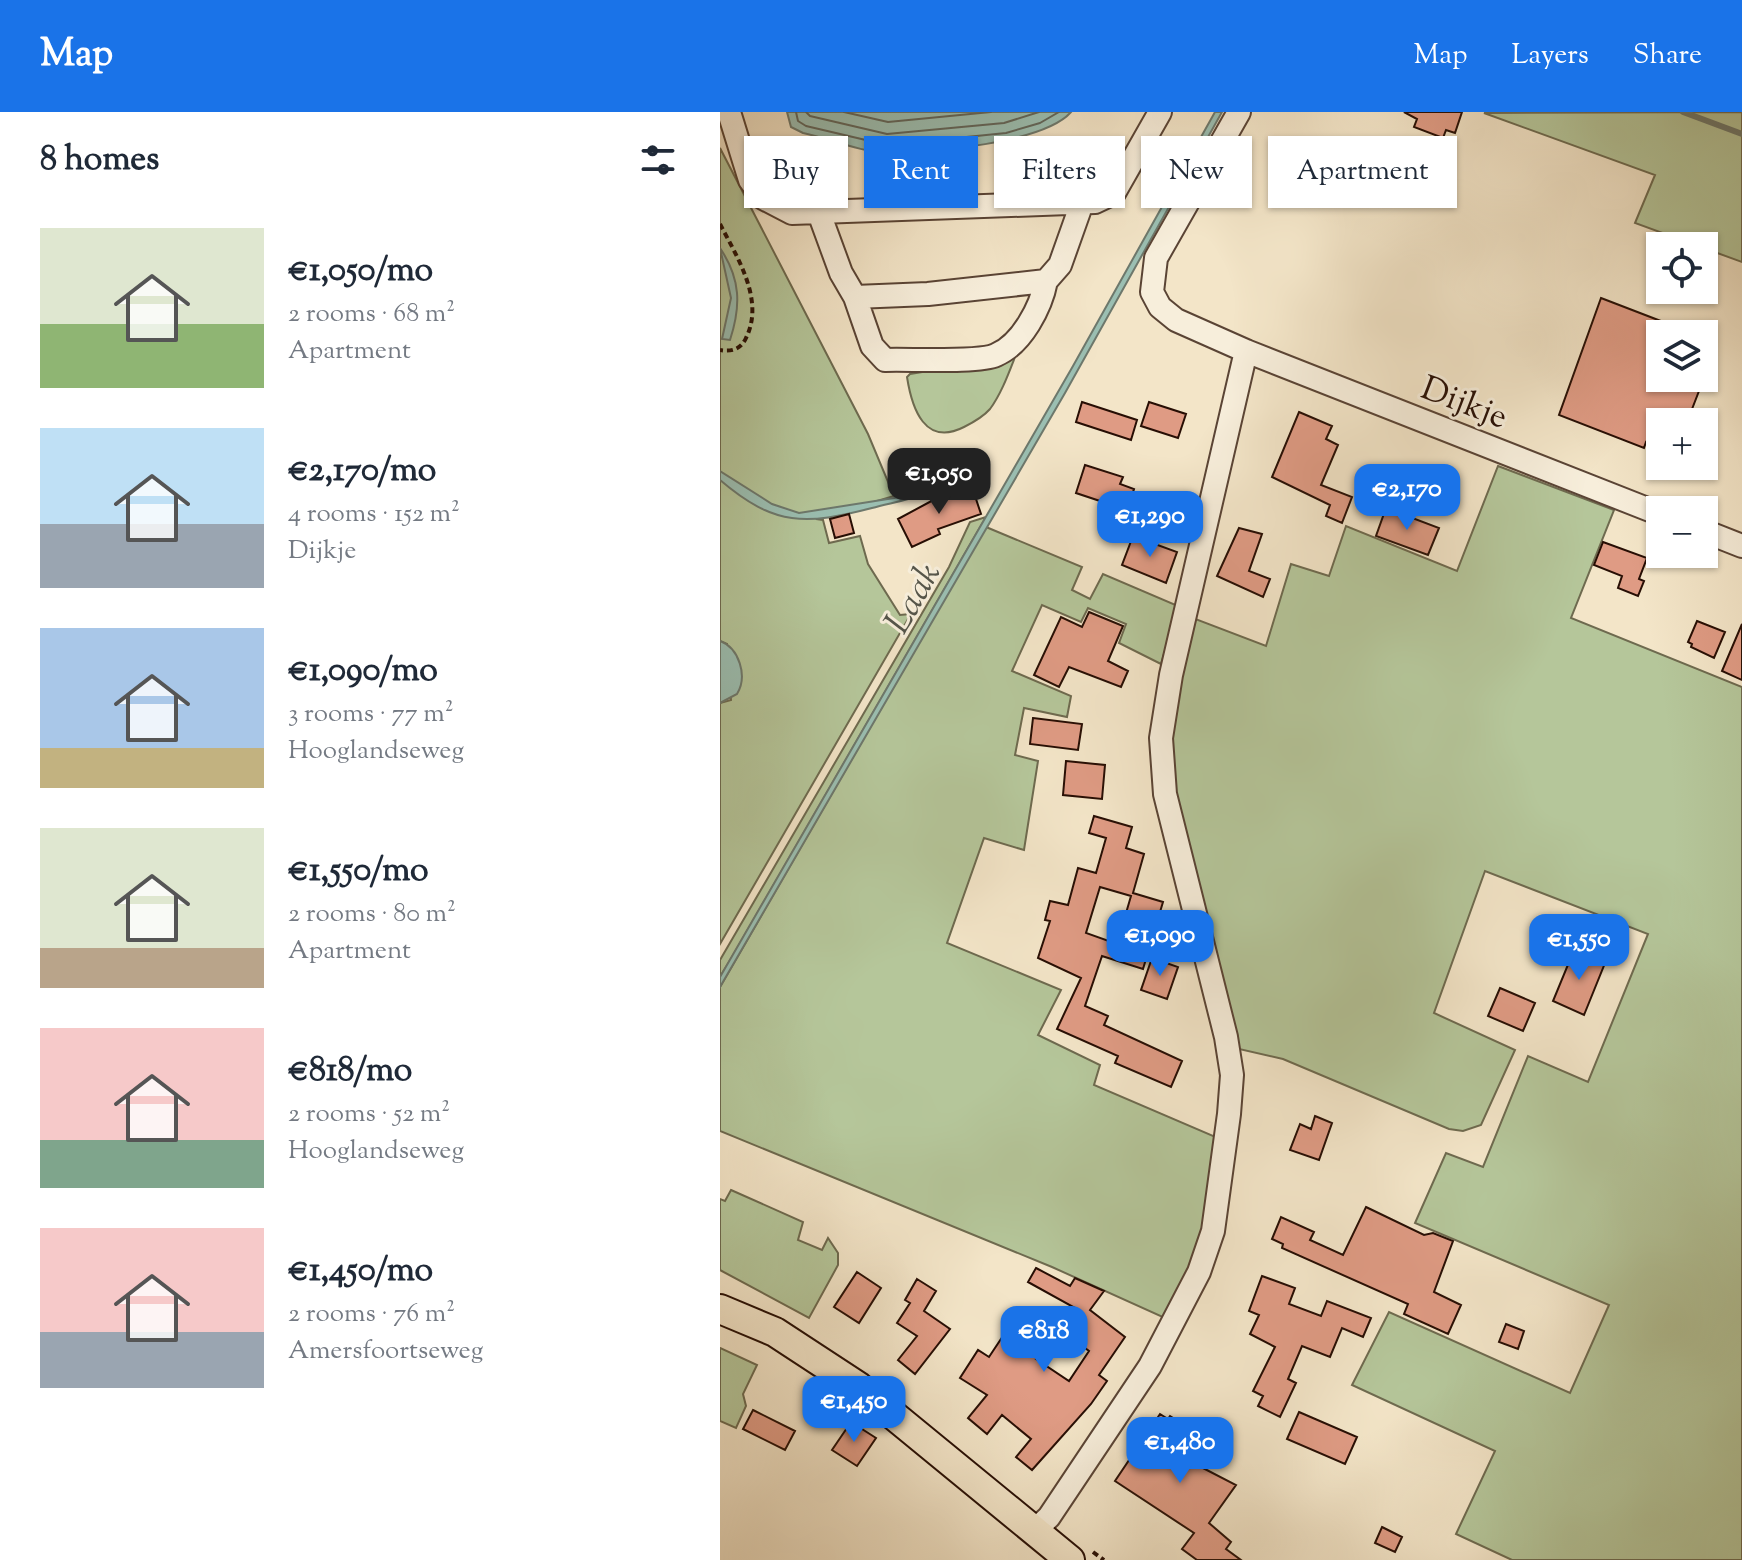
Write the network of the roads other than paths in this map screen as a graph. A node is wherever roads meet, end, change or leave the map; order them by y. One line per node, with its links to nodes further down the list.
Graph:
1 (729, 112): 7 (street)
2 (1160, 112): 4 (street)
3 (1239, 112): 10 (street, Dijkje)
4 (1125, 174)
5 (994, 206): 7 (street)
6 (1080, 208): 8 (street)
7 (819, 213): 9 (street)
8 (1046, 281): 9 (street); 9 (street)
9 (855, 297)
10 (1246, 351): 11 (street, Dijkje); 15 (street)
11 (1646, 508)
12 (1718, 537): 13 (street)
13 (1742, 546)
14 (720, 1309): 15 (main road)
15 (1034, 1531): 16 (main road)
16 (1070, 1560)

